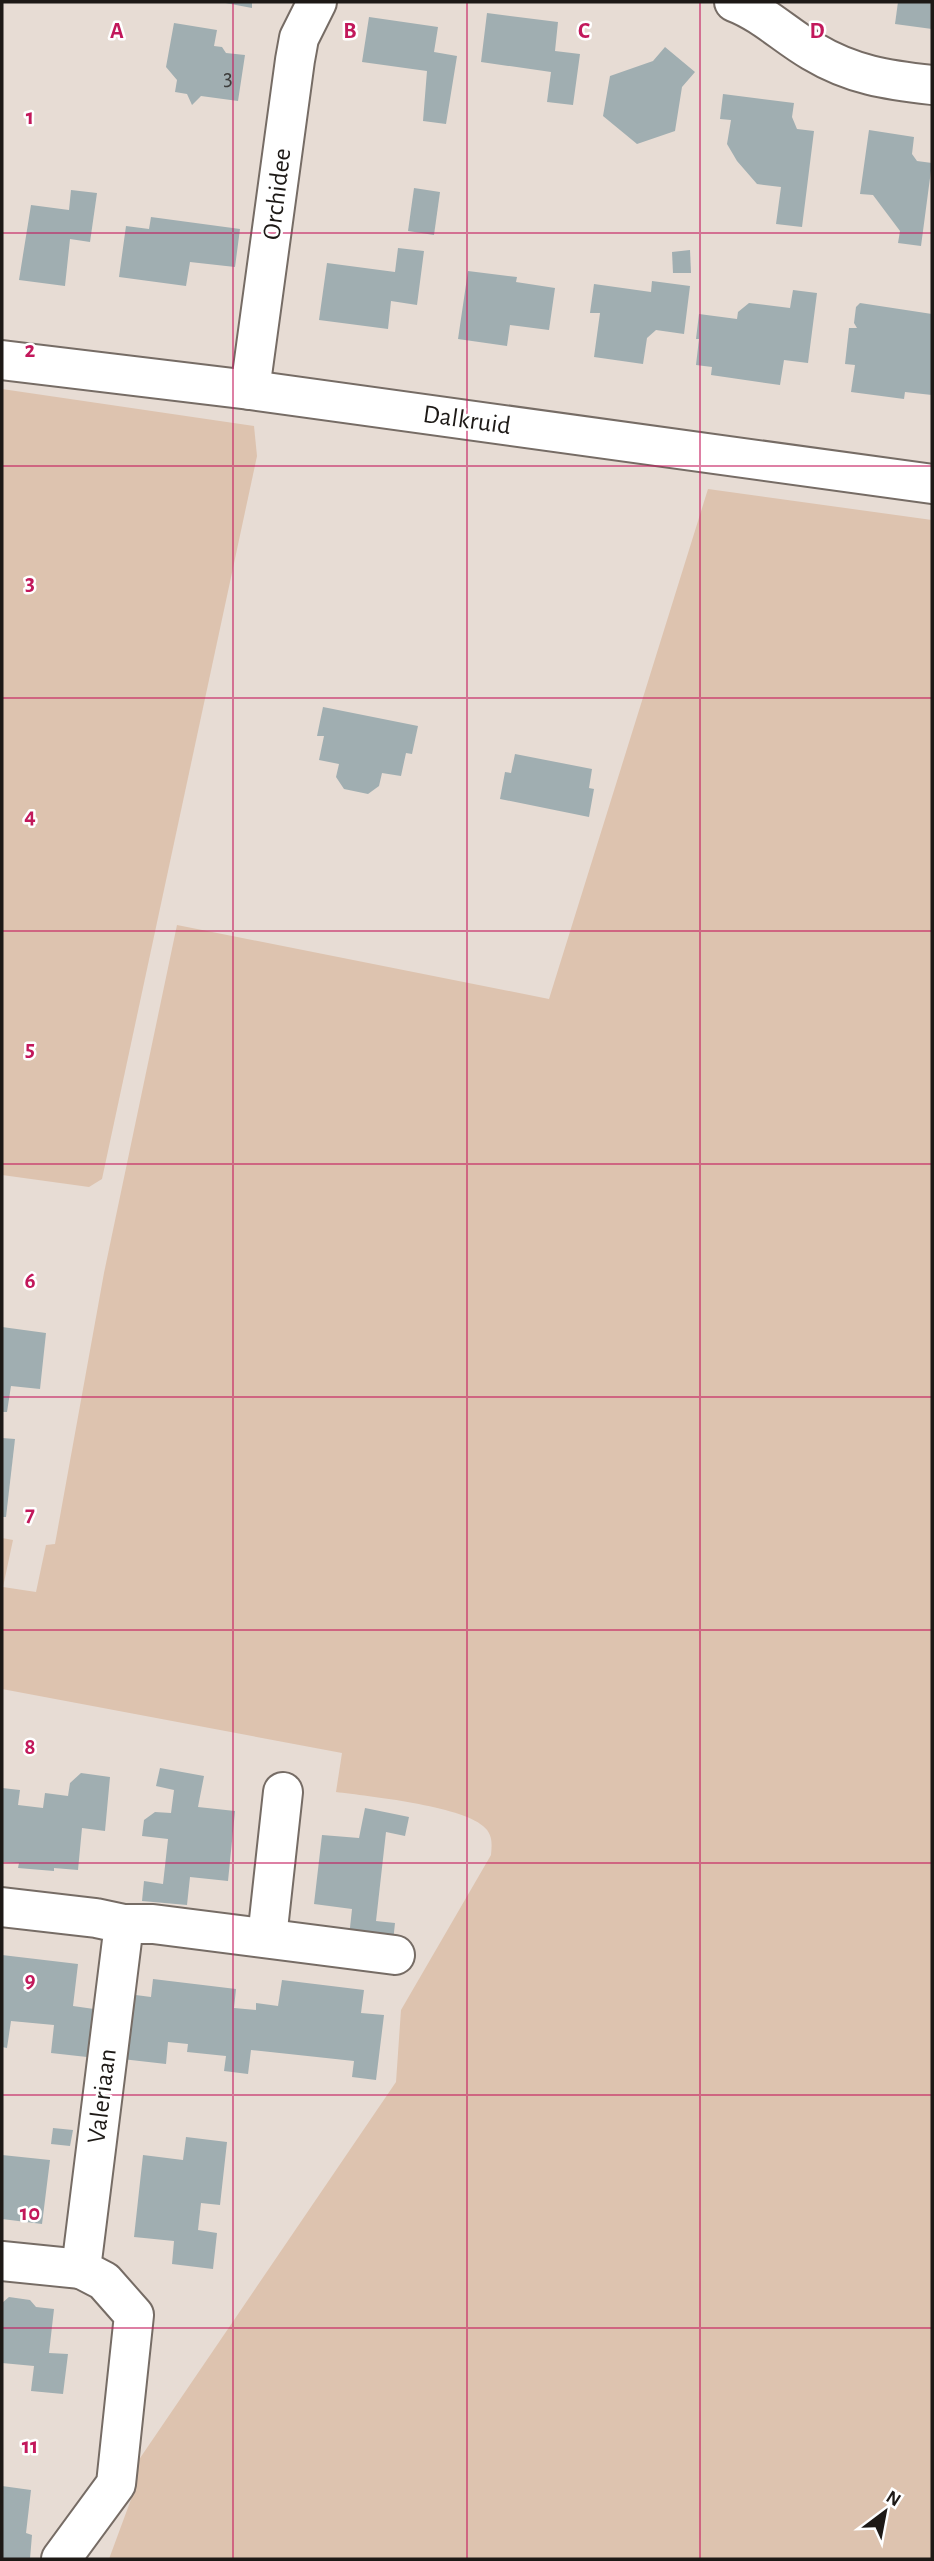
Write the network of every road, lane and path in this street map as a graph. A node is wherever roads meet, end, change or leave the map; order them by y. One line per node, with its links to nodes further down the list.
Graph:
1 (317, 2): 5 (street, Orchidee)
2 (734, 2): 3 (street)
3 (932, 85)
4 (2, 360): 5 (street, Dalkruid)
5 (250, 390): 6 (street, Dalkruid)
6 (932, 484)
7 (283, 1792): 10 (street)
8 (2, 1907): 9 (street)
9 (124, 1924): 10 (street); 13 (street, Valeriaan)
10 (267, 1938): 11 (street)
11 (395, 1955)
12 (2, 2261): 13 (street)
13 (81, 2269): 14 (street)
14 (61, 2559)

